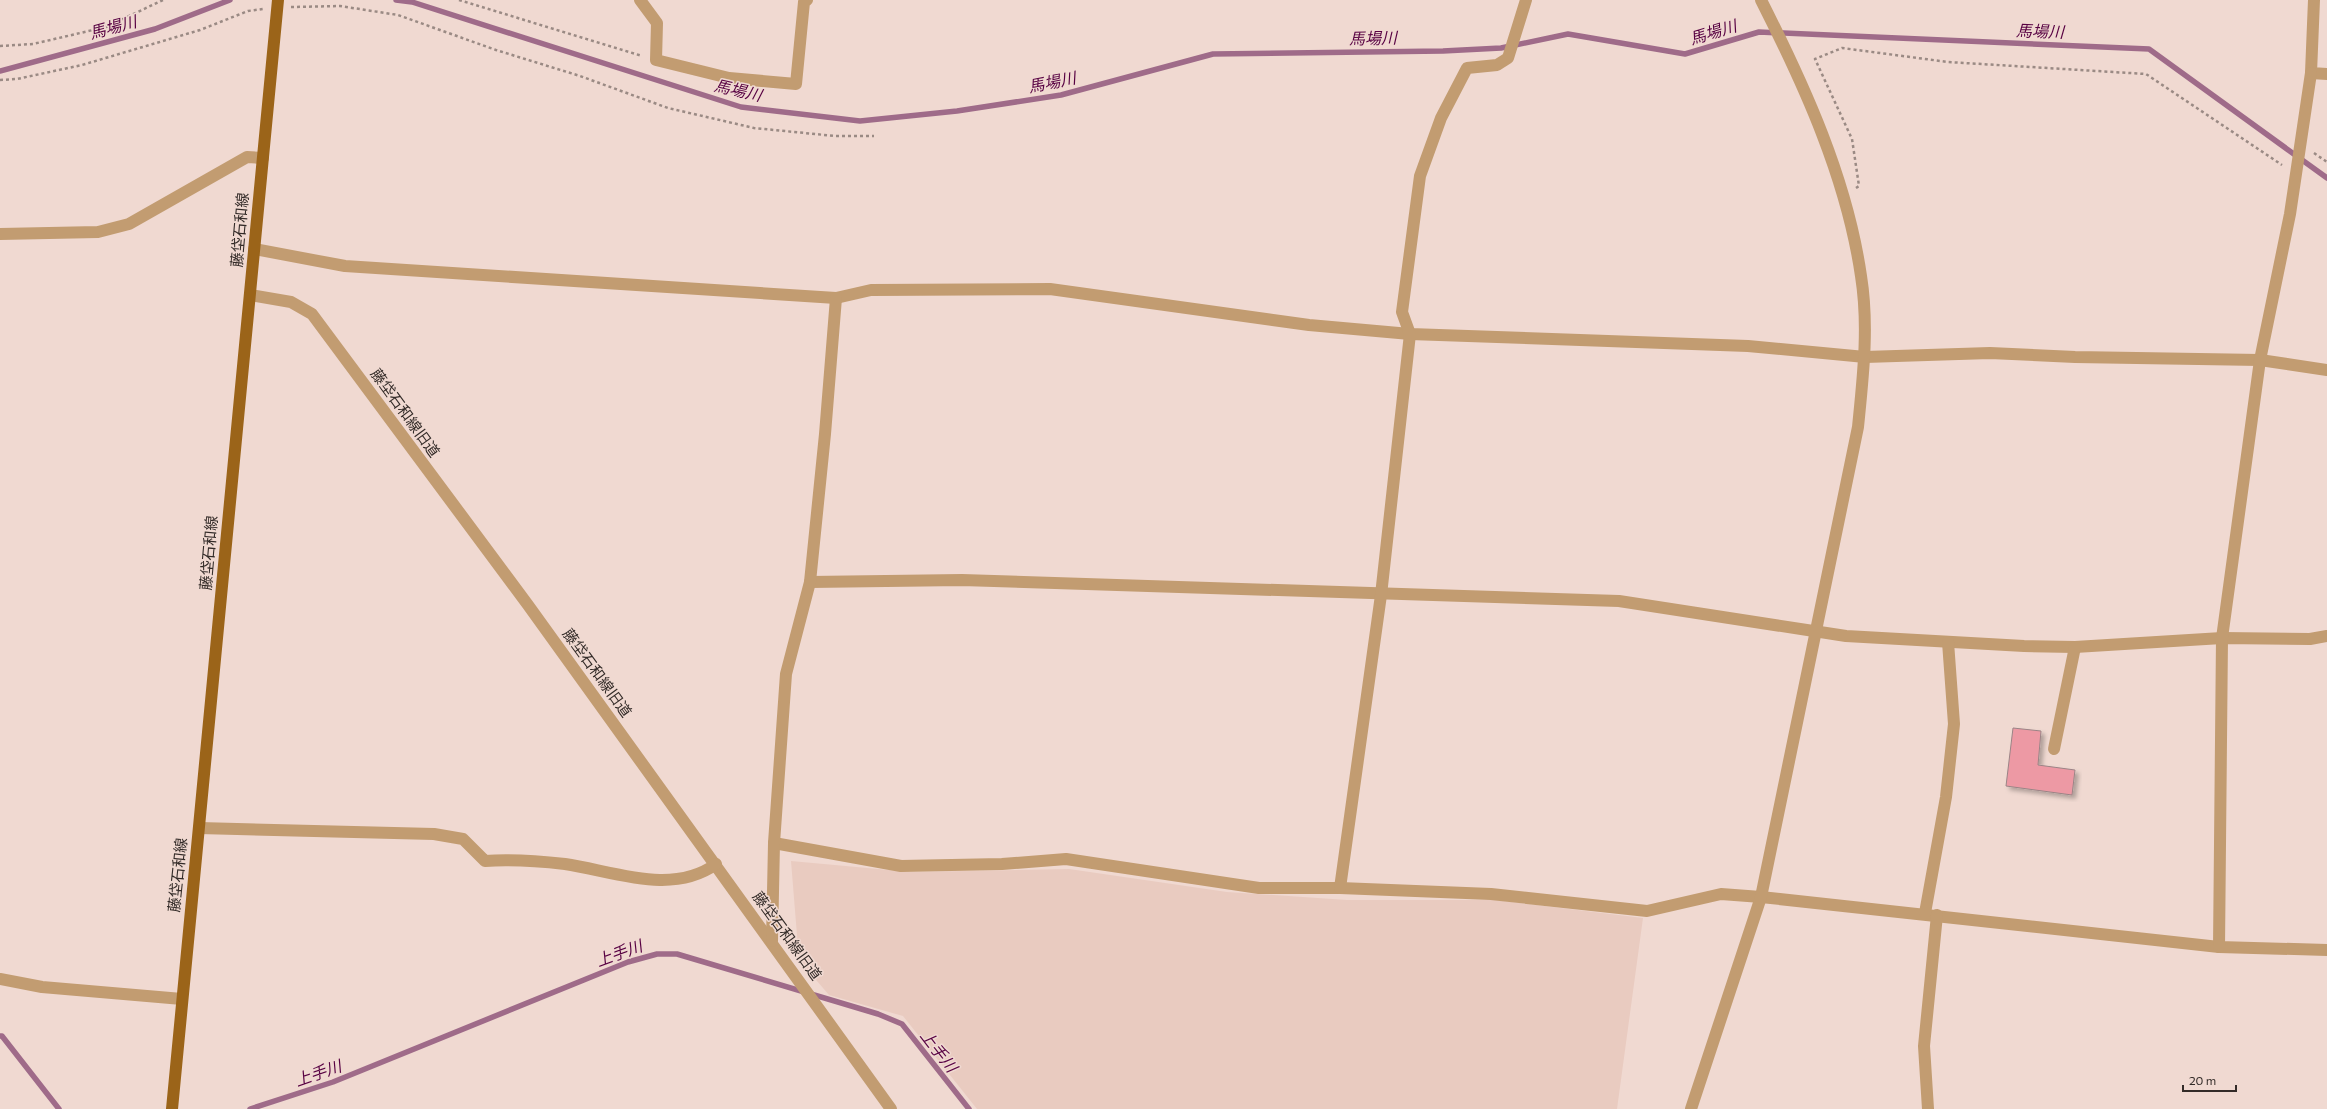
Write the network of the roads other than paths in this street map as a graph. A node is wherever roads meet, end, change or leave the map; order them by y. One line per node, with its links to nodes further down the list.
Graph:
1 (640, 0): 2 (street)
2 (806, 0)
3 (1526, 0): 14 (street)
4 (1761, 0): 15 (street)
5 (2314, 0): 7 (street)
6 (277, 4): 9 (main road, 藤垈石和線)
7 (2311, 73): 8 (street); 16 (street)
8 (2327, 74)
9 (262, 158): 10 (street); 11 (main road, 藤垈石和線)
10 (0, 234)
11 (254, 249): 12 (main road, 藤垈石和線); 13 (street)
12 (250, 295): 26 (main road, 藤垈石和線); 28 (street, 藤垈石和線旧道)
13 (836, 298): 14 (street); 18 (street)
14 (1410, 334): 15 (street); 19 (street)
15 (1865, 357): 16 (street); 20 (street)
16 (2260, 360): 17 (street); 22 (street)
17 (2327, 370)
18 (810, 582): 19 (street); 27 (street)
19 (1381, 595): 20 (street); 29 (street)
20 (1816, 631): 23 (street); 30 (street)
21 (2327, 636): 22 (street)
22 (2222, 638): 24 (street); 33 (street)
23 (1948, 642): 24 (street); 31 (street)
24 (2075, 647): 25 (street)
25 (2054, 749)
26 (199, 828): 28 (street); 36 (main road, 藤垈石和線)
27 (774, 844): 29 (street); 32 (street)
28 (716, 864): 32 (street, 藤垈石和線旧道)
29 (1340, 888): 30 (street)
30 (1761, 897): 31 (street); 39 (street)
31 (1931, 914): 33 (street); 40 (street)
32 (772, 941): 38 (street, 藤垈石和線旧道)
33 (2219, 947): 34 (street)
34 (2327, 950)
35 (0, 979): 36 (street)
36 (182, 999): 37 (main road, 藤垈石和線)
37 (172, 1109)
38 (891, 1109)
39 (1691, 1109)
40 (1928, 1109)

